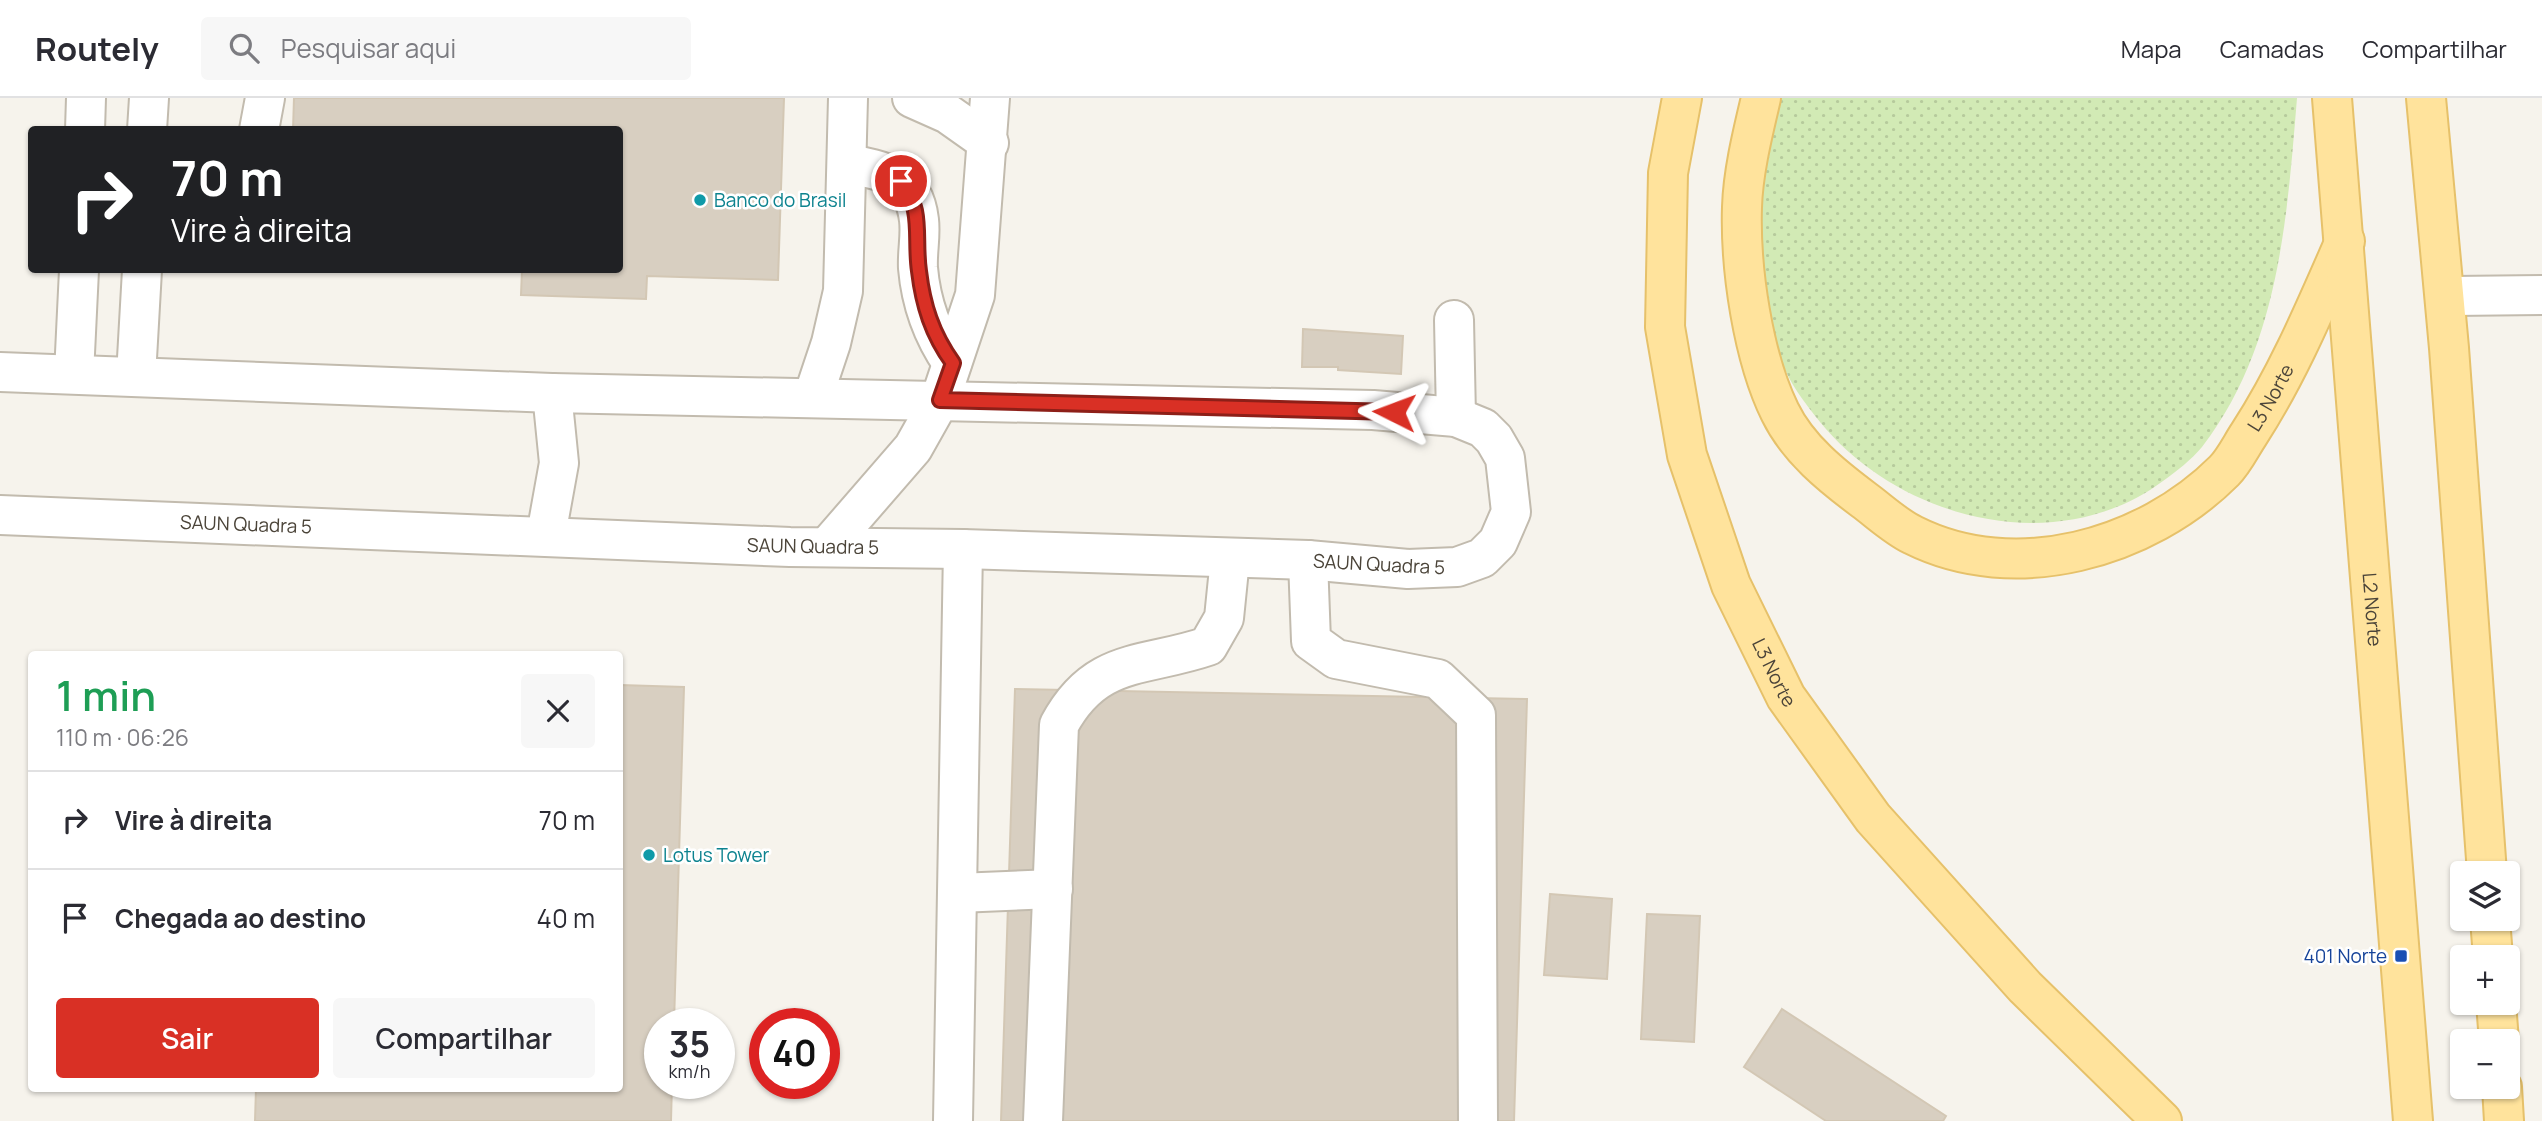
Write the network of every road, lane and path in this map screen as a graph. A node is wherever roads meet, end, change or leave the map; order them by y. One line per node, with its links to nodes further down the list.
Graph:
1 (86, 98): 12 (street)
2 (149, 98): 13 (street)
3 (265, 98): 14 (street)
4 (848, 98): 16 (street)
5 (912, 98): 15 (street)
6 (990, 98): 15 (street)
7 (1682, 98): 45 (main road, L3 Norte)
8 (1761, 98): 17 (main road, L3 Norte)
9 (2332, 98): 17 (main road, L2 Norte)
10 (2426, 98): 23 (main road)
11 (2452, 98): 21 (main road)
12 (85, 126)
13 (147, 126)
14 (260, 126)
15 (989, 143): 24 (street)
16 (847, 164): 24 (street); 29 (street)
17 (2345, 241): 46 (main road, L2 Norte)
18 (79, 273): 26 (street)
19 (142, 273): 27 (street)
20 (2542, 295): 21 (street)
21 (2453, 296): 23 (main road)
22 (1454, 320): 31 (street)
23 (2449, 348): 38 (main road)
24 (953, 363): 30 (street)
25 (0, 372): 26 (street, SAUN Quadra 5)
26 (75, 374): 27 (street, SAUN Quadra 5)
27 (136, 376): 28 (street, SAUN Quadra 5)
28 (552, 393): 29 (street, SAUN Quadra 5); 33 (street)
29 (813, 397): 30 (street, SAUN Quadra 5)
30 (940, 400): 31 (street, SAUN Quadra 5); 34 (street)
31 (1456, 417): 37 (street, SAUN Quadra 5)
32 (0, 515): 33 (street, SAUN Quadra 5)
33 (546, 535): 34 (street, SAUN Quadra 5)
34 (828, 546): 35 (street, SAUN Quadra 5)
35 (963, 549): 36 (street, SAUN Quadra 5); 40 (street)
36 (1230, 559): 37 (street, SAUN Quadra 5); 39 (street)
37 (1308, 560): 44 (street)
38 (2486, 861)
39 (1053, 889): 40 (street); 43 (street)
40 (958, 893): 42 (street)
41 (2503, 1099): 47 (main road)
42 (953, 1121)
43 (1043, 1121)
44 (1478, 1121)
45 (2162, 1121)
46 (2413, 1121)
47 (2504, 1121)

